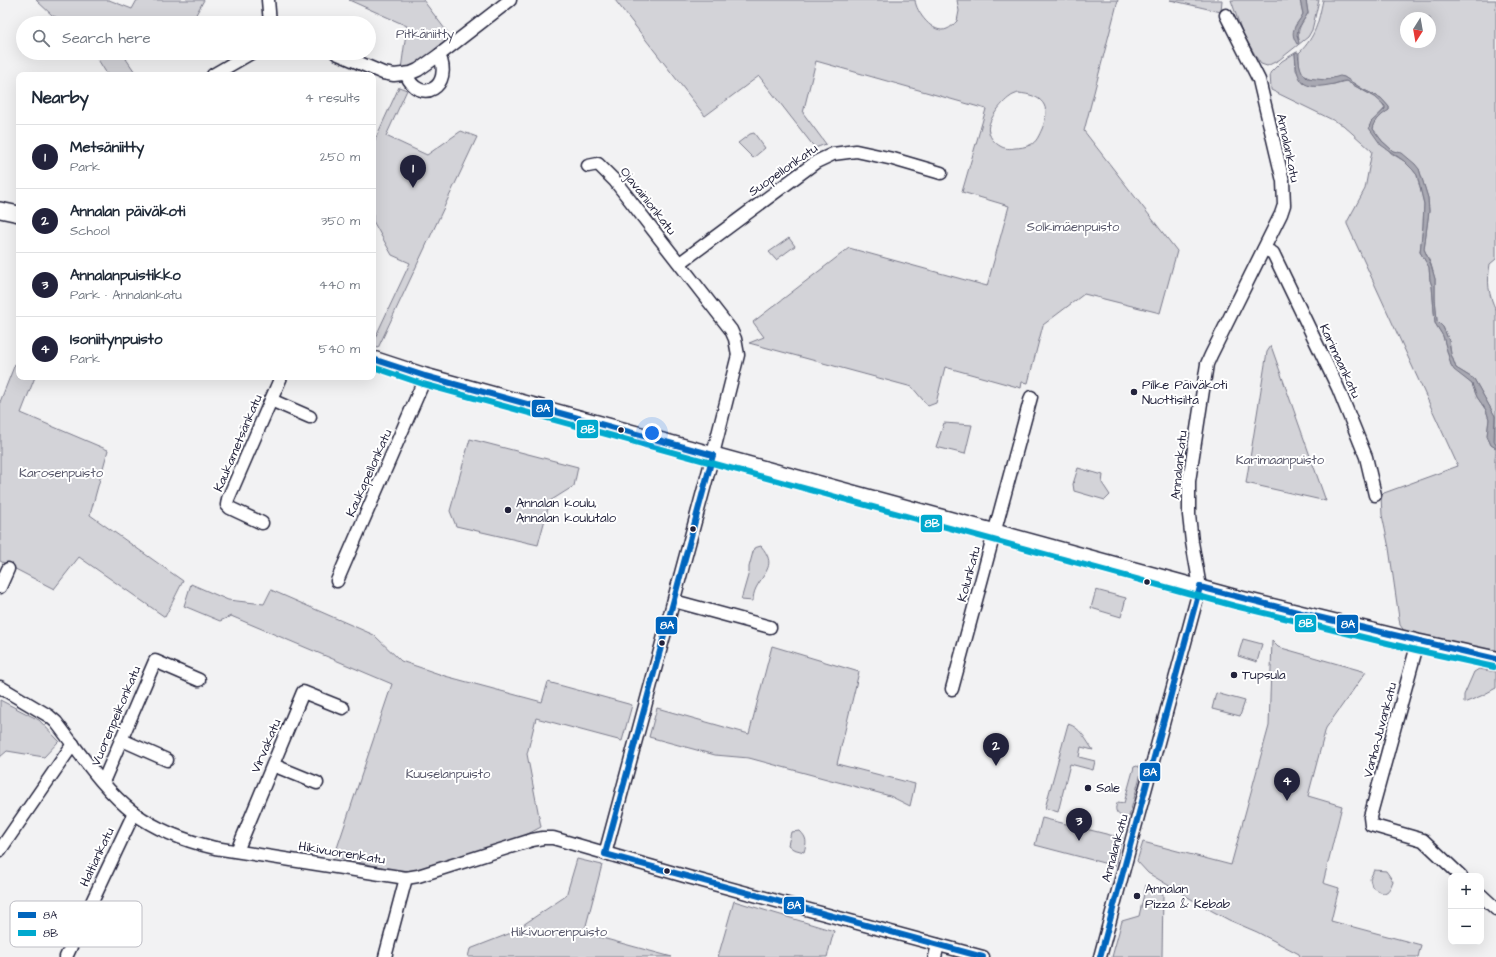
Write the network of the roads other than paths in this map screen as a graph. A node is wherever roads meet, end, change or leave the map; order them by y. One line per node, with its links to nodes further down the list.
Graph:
1 (268, 0): 4 (street)
2 (510, 0): 5 (street)
3 (1226, 15): 14 (street, Annalankatu)
4 (269, 16)
5 (439, 55): 9 (street); 9 (street)
6 (239, 60): 8 (street)
7 (352, 60): 9 (street)
8 (219, 72)
9 (406, 74)
10 (588, 166): 15 (street, Ojavainionkatu)
11 (941, 173): 15 (street, Suopellonkatu)
12 (0, 210): 13 (main road)
13 (16, 213)
14 (1264, 249): 23 (street, Karimaankatu); 29 (street, Annalankatu)
15 (680, 263): 22 (street, Ojavainionkatu)
16 (376, 360): 17 (main road)
17 (425, 376): 22 (main road); 27 (street, Kaukapellonkatu)
18 (280, 380): 20 (street, Kaukametsänkatu)
19 (1031, 397): 25 (street, Kolunkatu)
20 (271, 400): 21 (street); 24 (street, Kaukametsänkatu)
21 (310, 417)
22 (713, 455): 25 (main road); 30 (street, Ojavainionkatu)
23 (1375, 495)
24 (262, 523)
25 (994, 532): 29 (main road); 36 (street, Kolunkatu)
26 (8, 569): 28 (street)
27 (337, 581)
28 (0, 587)
29 (1200, 588): 32 (main road); 59 (street, Annalankatu)
30 (674, 601): 31 (street); 47 (street, Ojavainionkatu)
31 (770, 627)
32 (1418, 642): 33 (main road); 48 (street, Vanha-Juvankatu)
33 (1496, 659)
34 (198, 680): 38 (street, Vuorenpeikonkatu)
35 (0, 687): 39 (street, Hikivuorenkatu)
36 (952, 689)
37 (343, 708): 41 (street, Virvakatu)
38 (122, 740): 40 (street); 42 (street, Vuorenpeikonkatu)
39 (73, 744): 42 (street, Hikivuorenkatu); 45 (street)
40 (167, 760)
41 (273, 765): 43 (street); 46 (street, Virvakatu)
42 (103, 782): 44 (street, Hikivuorenkatu)
43 (317, 783)
44 (134, 812): 46 (street, Hikivuorenkatu); 51 (street, Haltiankatu)
45 (0, 850)
46 (237, 851): 49 (street, Hikivuorenkatu)
47 (605, 854): 49 (street, Hikivuorenkatu); 53 (street, Hikivuorenkatu)
48 (1458, 873)
49 (406, 878): 56 (street)
50 (1484, 898): 52 (street)
51 (92, 901)
52 (1496, 909)
53 (938, 945): 57 (street); 58 (street, Hikivuorenkatu)
54 (71, 947): 55 (street, Haltiankatu)
55 (66, 957)
56 (385, 957)
57 (935, 957)
58 (983, 957)
59 (1100, 957)

